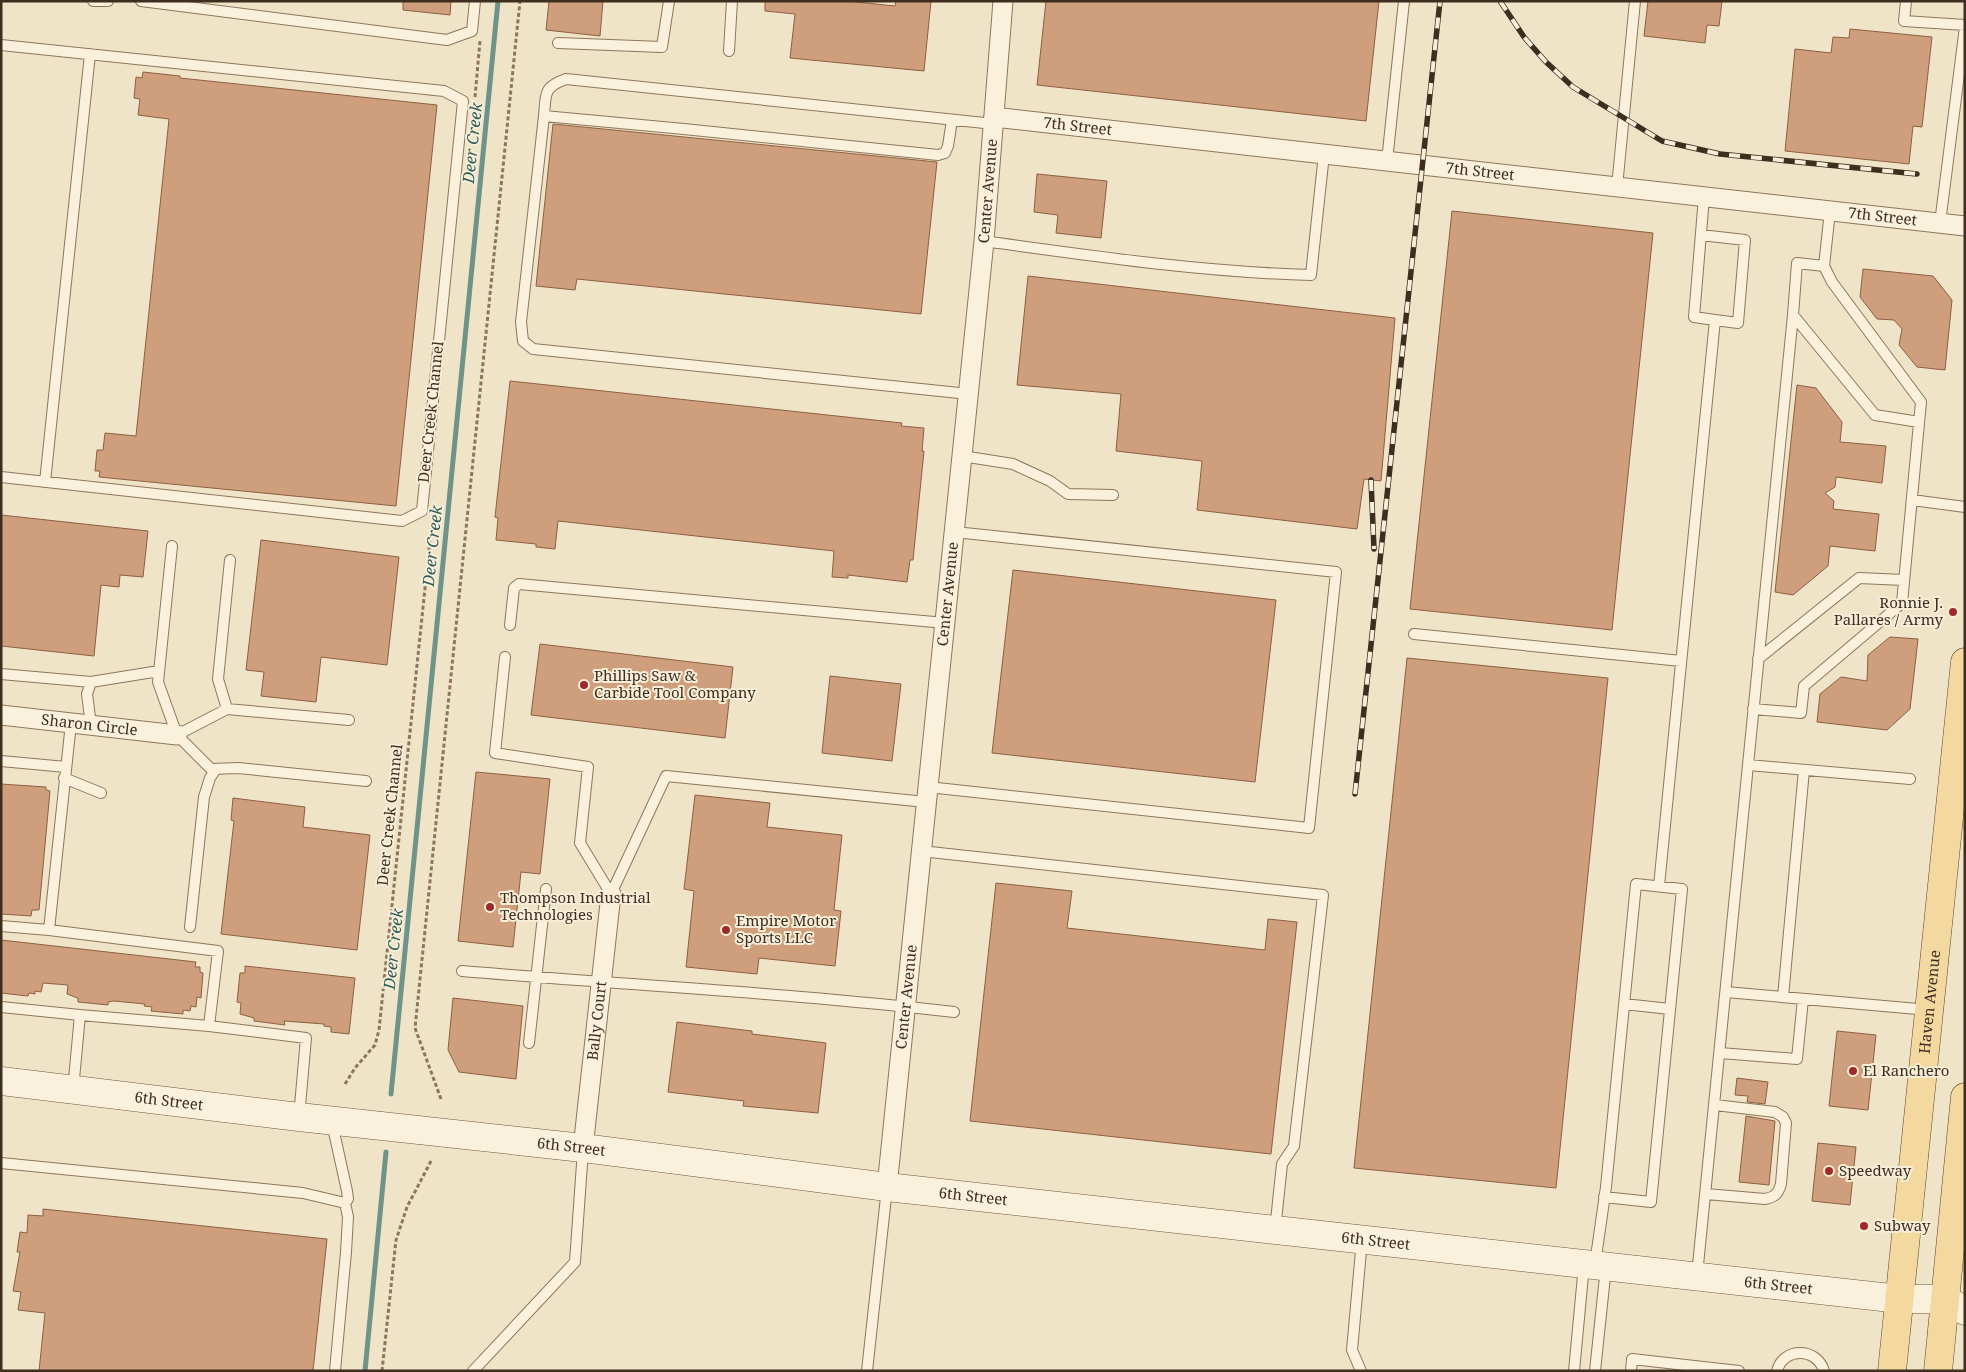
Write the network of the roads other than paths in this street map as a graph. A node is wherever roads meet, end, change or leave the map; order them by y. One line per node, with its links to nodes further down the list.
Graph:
1 (93, 1): 2 (lane)
2 (108, 1)
3 (141, 1): 4 (lane)
4 (475, 1)
5 (669, 1): 12 (lane)
6 (732, 1): 14 (lane)
7 (1003, 1): 18 (street, Center Avenue)
8 (1404, 1): 20 (lane)
9 (1635, 1): 21 (lane)
10 (1906, 1): 11 (lane)
11 (1965, 26): 24 (lane)
12 (558, 43)
13 (1, 45): 15 (lane)
14 (728, 51)
15 (90, 54): 35 (lane); 35 (lane)
16 (544, 116): 17 (lane); 17 (lane); 31 (lane)
17 (952, 120): 18 (lane)
18 (994, 120): 19 (street, 7th Street); 27 (street, Center Avenue)
19 (1324, 154): 20 (street, 7th Street); 27 (lane)
20 (1387, 161): 21 (street, 7th Street)
21 (1616, 187): 22 (street, 7th Street)
22 (1704, 197): 23 (street, 7th Street); 26 (lane)
23 (1830, 211): 24 (street, 7th Street); 28 (lane)
24 (1940, 223): 25 (street, 7th Street)
25 (1965, 226)
26 (1701, 235): 30 (lane); 30 (lane)
27 (984, 241): 31 (street, Center Avenue)
28 (1824, 266): 29 (lane); 32 (lane)
29 (1794, 315): 32 (lane); 47 (lane)
30 (1715, 320): 48 (lane)
31 (969, 394): 33 (street, Center Avenue)
32 (1919, 422): 37 (lane)
33 (962, 456): 36 (lane); 39 (street, Center Avenue)
34 (1, 477): 35 (lane)
35 (45, 482)
36 (1114, 495)
37 (1912, 500): 38 (lane); 42 (lane)
38 (1965, 507)
39 (954, 532): 43 (street, Center Avenue); 69 (lane)
40 (172, 546): 50 (lane)
41 (230, 560): 53 (lane)
42 (1904, 580): 47 (lane); 54 (lane)
43 (945, 623): 44 (lane); 69 (street, Center Avenue)
44 (510, 625)
45 (1414, 634): 48 (lane)
46 (505, 657): 73 (lane)
47 (1758, 659): 54 (lane)
48 (1681, 661): 71 (lane)
49 (1965, 662): 87 (main road, Haven Avenue)
50 (159, 671): 52 (lane); 59 (lane)
51 (1, 674): 52 (lane)
52 (91, 682): 58 (lane)
53 (227, 708): 56 (lane); 59 (lane)
54 (1753, 709): 61 (lane)
55 (1, 715): 57 (street, Sharon Circle)
56 (349, 720)
57 (71, 723): 58 (street, Sharon Circle); 62 (lane)
58 (91, 725): 59 (street, Sharon Circle)
59 (177, 735): 63 (lane)
60 (1, 761): 62 (lane)
61 (1748, 764): 64 (lane); 80 (lane)
62 (66, 767): 65 (lane)
63 (216, 769): 67 (lane); 75 (lane)
64 (1804, 770): 66 (lane); 81 (lane)
65 (64, 778): 68 (lane); 76 (lane)
66 (1910, 779)
67 (366, 781)
68 (101, 793)
69 (927, 794): 70 (street, Center Avenue); 73 (lane)
70 (922, 851): 85 (street, Center Avenue); 105 (lane)
71 (1659, 886): 83 (lane); 86 (lane)
72 (546, 889): 78 (lane)
73 (611, 894): 79 (street, Bally Court)
74 (1, 926): 76 (lane)
75 (190, 927)
76 (49, 930): 90 (lane)
77 (462, 970): 78 (lane)
78 (537, 977): 79 (lane); 91 (lane)
79 (601, 983): 85 (lane); 99 (street, Bally Court)
80 (1726, 992): 81 (lane); 92 (lane)
81 (1784, 997): 82 (lane)
82 (1803, 999): 87 (lane); 92 (lane)
83 (1624, 1004): 86 (lane); 103 (lane)
84 (1, 1007): 89 (lane)
85 (905, 1007): 88 (lane); 101 (street, Center Avenue)
86 (1670, 1009): 103 (lane)
87 (1929, 1010): 109 (main road, Haven Avenue)
88 (954, 1012)
89 (80, 1015): 90 (lane); 94 (lane)
90 (209, 1026): 97 (lane)
91 (529, 1043)
92 (1720, 1053): 96 (lane)
93 (1, 1081): 94 (main road, 6th Street)
94 (73, 1090): 97 (main road, 6th Street)
95 (1965, 1097): 110 (main road)
96 (1715, 1105): 102 (lane); 102 (lane)
97 (298, 1117): 98 (main road, 6th Street)
98 (332, 1120): 99 (main road, 6th Street); 104 (lane)
99 (583, 1148): 101 (main road, 6th Street); 112 (lane)
100 (1, 1163): 104 (lane)
101 (887, 1187): 105 (main road, 6th Street); 113 (lane)
102 (1706, 1194): 108 (lane)
103 (1604, 1197): 107 (lane)
104 (345, 1203): 111 (lane)
105 (1275, 1230): 106 (main road, 6th Street)
106 (1362, 1239): 107 (main road, 6th Street); 114 (lane)
107 (1595, 1265): 108 (main road, 6th Street); 115 (lane); 116 (lane)
108 (1697, 1276): 109 (main road, 6th Street)
109 (1900, 1299): 110 (main road, 6th Street); 121 (main road, Haven Avenue)
110 (1958, 1299): 122 (main road)
111 (335, 1371)
112 (472, 1371)
113 (867, 1371)
114 (1361, 1371)
115 (1574, 1371)
116 (1595, 1371)
117 (1631, 1371): 118 (lane)
118 (1739, 1371)
119 (1777, 1371): 120 (lane)
120 (1824, 1371)
121 (1892, 1371)
122 (1938, 1371)

